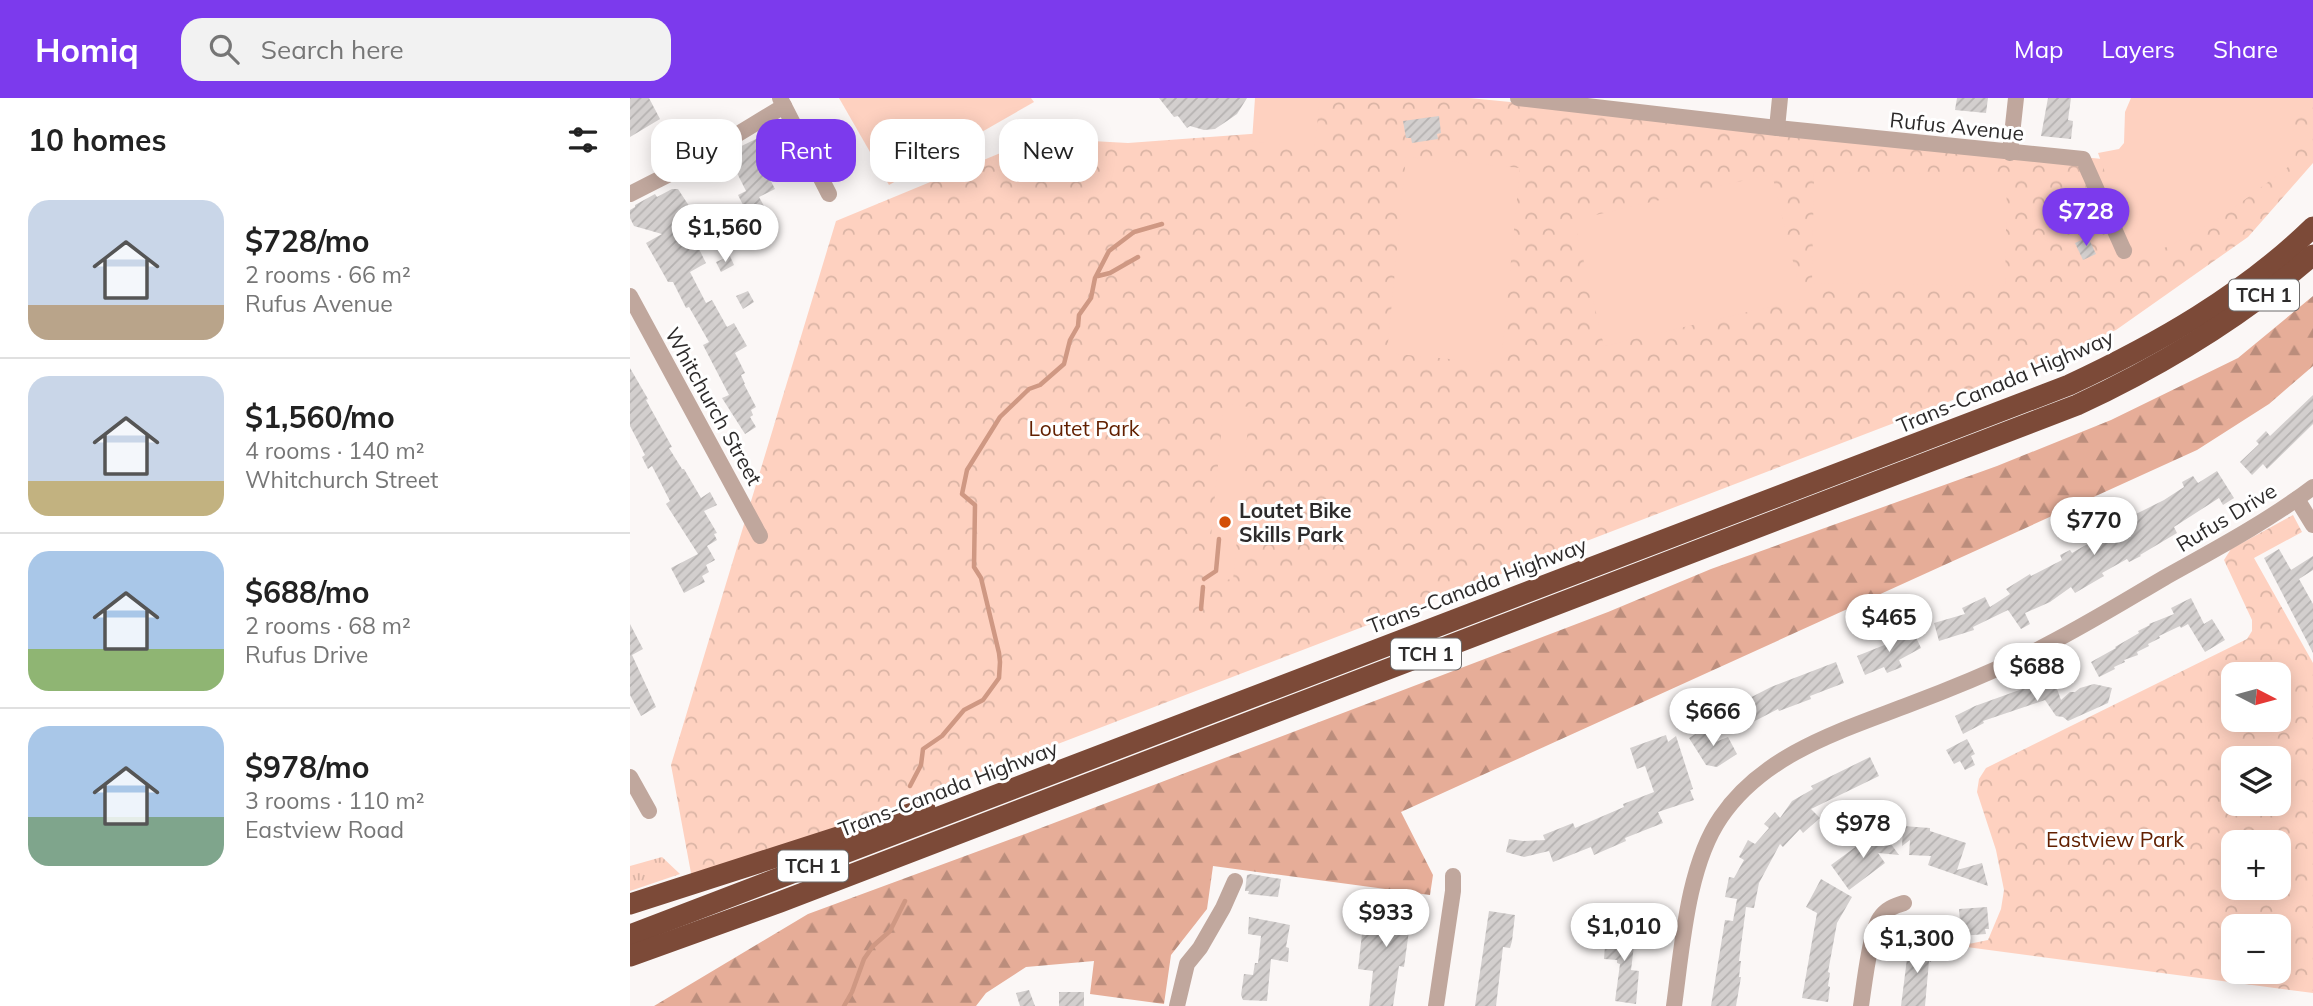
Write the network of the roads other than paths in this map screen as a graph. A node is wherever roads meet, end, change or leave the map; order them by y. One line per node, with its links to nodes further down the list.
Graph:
1 (1518, 98): 4 (street, Rufus Avenue)
2 (1780, 98): 6 (street)
3 (2016, 98): 7 (street)
4 (1543, 99): 6 (street, Rufus Avenue)
5 (782, 102): 8 (street); 9 (street)
6 (1777, 128): 7 (street, Rufus Avenue)
7 (2010, 152): 11 (street, Rufus Avenue)
8 (630, 194)
9 (829, 194)
10 (2313, 227): 19 (highway, Trans-Canada Highway / TCH 1)
11 (2124, 251)
12 (2313, 255): 26 (highway, TCH 1)
13 (630, 296): 17 (street, Whitchurch Street)
14 (2313, 487): 15 (street, Rufus Drive)
15 (2297, 499): 16 (street, Rufus Drive); 29 (street, Rufus Drive)
16 (2313, 525)
17 (761, 536)
18 (630, 777): 20 (street)
19 (996, 797): 24 (highway); 25 (highway, Trans-Canada Highway / TCH 1)
20 (649, 811)
21 (1453, 876): 28 (street)
22 (1236, 881): 27 (street)
23 (1904, 903): 30 (street)
24 (630, 904)
25 (630, 935)
26 (630, 956)
27 (1177, 1006)
28 (1436, 1006)
29 (1674, 1006)
30 (1861, 1006)

